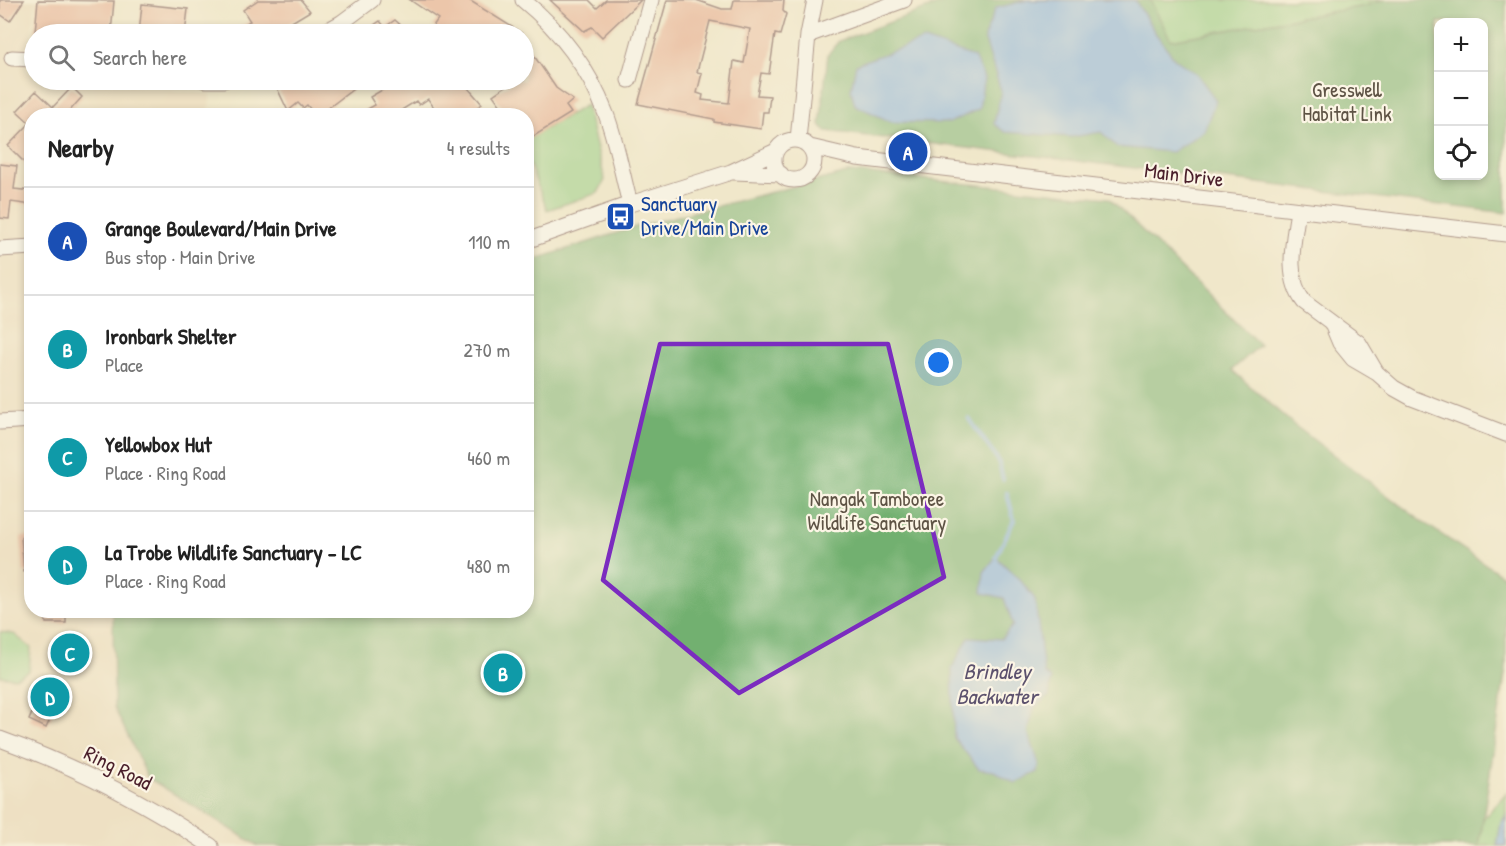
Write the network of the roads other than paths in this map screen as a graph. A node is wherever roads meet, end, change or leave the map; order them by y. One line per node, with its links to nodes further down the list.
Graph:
1 (372, 0): 6 (street)
2 (523, 0): 17 (street)
3 (651, 0): 10 (street)
4 (815, 0): 7 (street)
5 (904, 0): 7 (street)
6 (339, 24)
7 (808, 35): 11 (street)
8 (12, 58): 9 (street)
9 (24, 59)
10 (629, 80)
11 (804, 143): 12 (street); 13 (street, Main Drive); 14 (street)
12 (776, 151): 15 (street); 16 (street)
13 (856, 158): 14 (street, Main Drive); 18 (street, Main Drive)
14 (813, 167): 16 (street)
15 (731, 172): 16 (street); 17 (street)
16 (781, 174)
17 (630, 204): 20 (street)
18 (1298, 210): 19 (street, Main Drive); 25 (street)
19 (1506, 234)
20 (534, 238)
21 (24, 248): 22 (street)
22 (0, 249)
23 (24, 420): 24 (street)
24 (0, 422)
25 (1506, 434)
26 (0, 738): 27 (street, Ring Road)
27 (211, 846)

